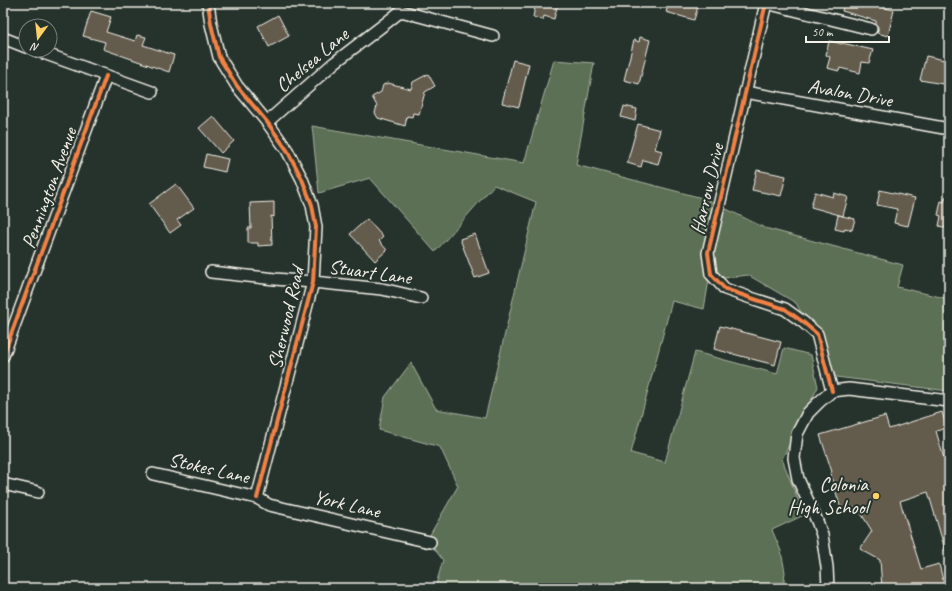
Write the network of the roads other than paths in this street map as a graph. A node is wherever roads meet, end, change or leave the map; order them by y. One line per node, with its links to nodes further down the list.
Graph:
1 (208, 3): 12 (street, Sherwood Road)
2 (766, 3): 4 (street); 11 (street, Harrow Drive)
3 (404, 7): 5 (street, Chelsea Lane); 12 (street, Chelsea Lane)
4 (871, 29)
5 (493, 36)
6 (3, 38): 7 (street)
7 (18, 44)
8 (57, 58): 9 (street)
9 (106, 76): 10 (street); 17 (street, Pennington Avenue)
10 (152, 92)
11 (745, 92): 13 (street, Avalon Drive); 18 (street, Harrow Drive)
12 (267, 122): 15 (street, Sherwood Road)
13 (949, 129)
14 (211, 272): 15 (street, Stuart Lane)
15 (313, 282): 16 (street, Stuart Lane); 23 (street, Sherwood Road)
16 (421, 298)
17 (3, 356)
18 (832, 391): 19 (street); 25 (street)
19 (949, 401)
20 (153, 474): 23 (street, Stokes Lane)
21 (3, 484): 22 (street)
22 (38, 492)
23 (258, 498): 24 (street, York Lane)
24 (430, 542)
25 (828, 588)

